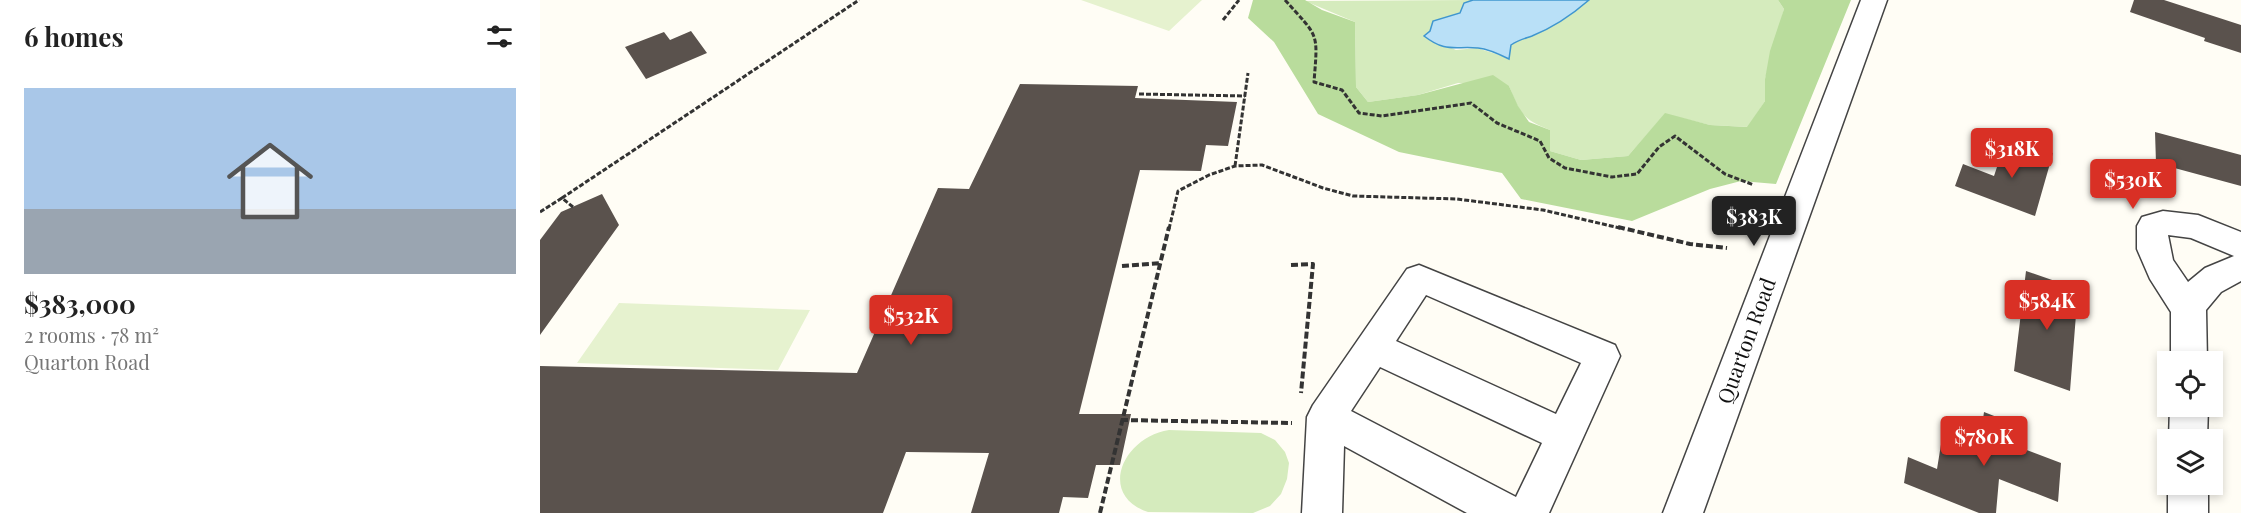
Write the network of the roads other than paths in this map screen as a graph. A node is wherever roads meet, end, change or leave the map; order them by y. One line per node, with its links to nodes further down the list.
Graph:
1 (1874, 0): 10 (street, Quarton Road)
2 (2241, 246): 4 (street)
3 (2241, 267): 4 (street)
4 (2188, 309): 6 (street)
5 (1373, 346): 7 (street); 8 (street); 8 (street)
6 (2189, 351)
7 (1308, 414): 11 (street); 12 (street)
8 (1565, 436): 13 (street)
9 (2188, 495): 14 (street)
10 (1686, 512)
11 (1322, 513)
12 (1506, 513)
13 (1529, 513)
14 (2188, 513)

